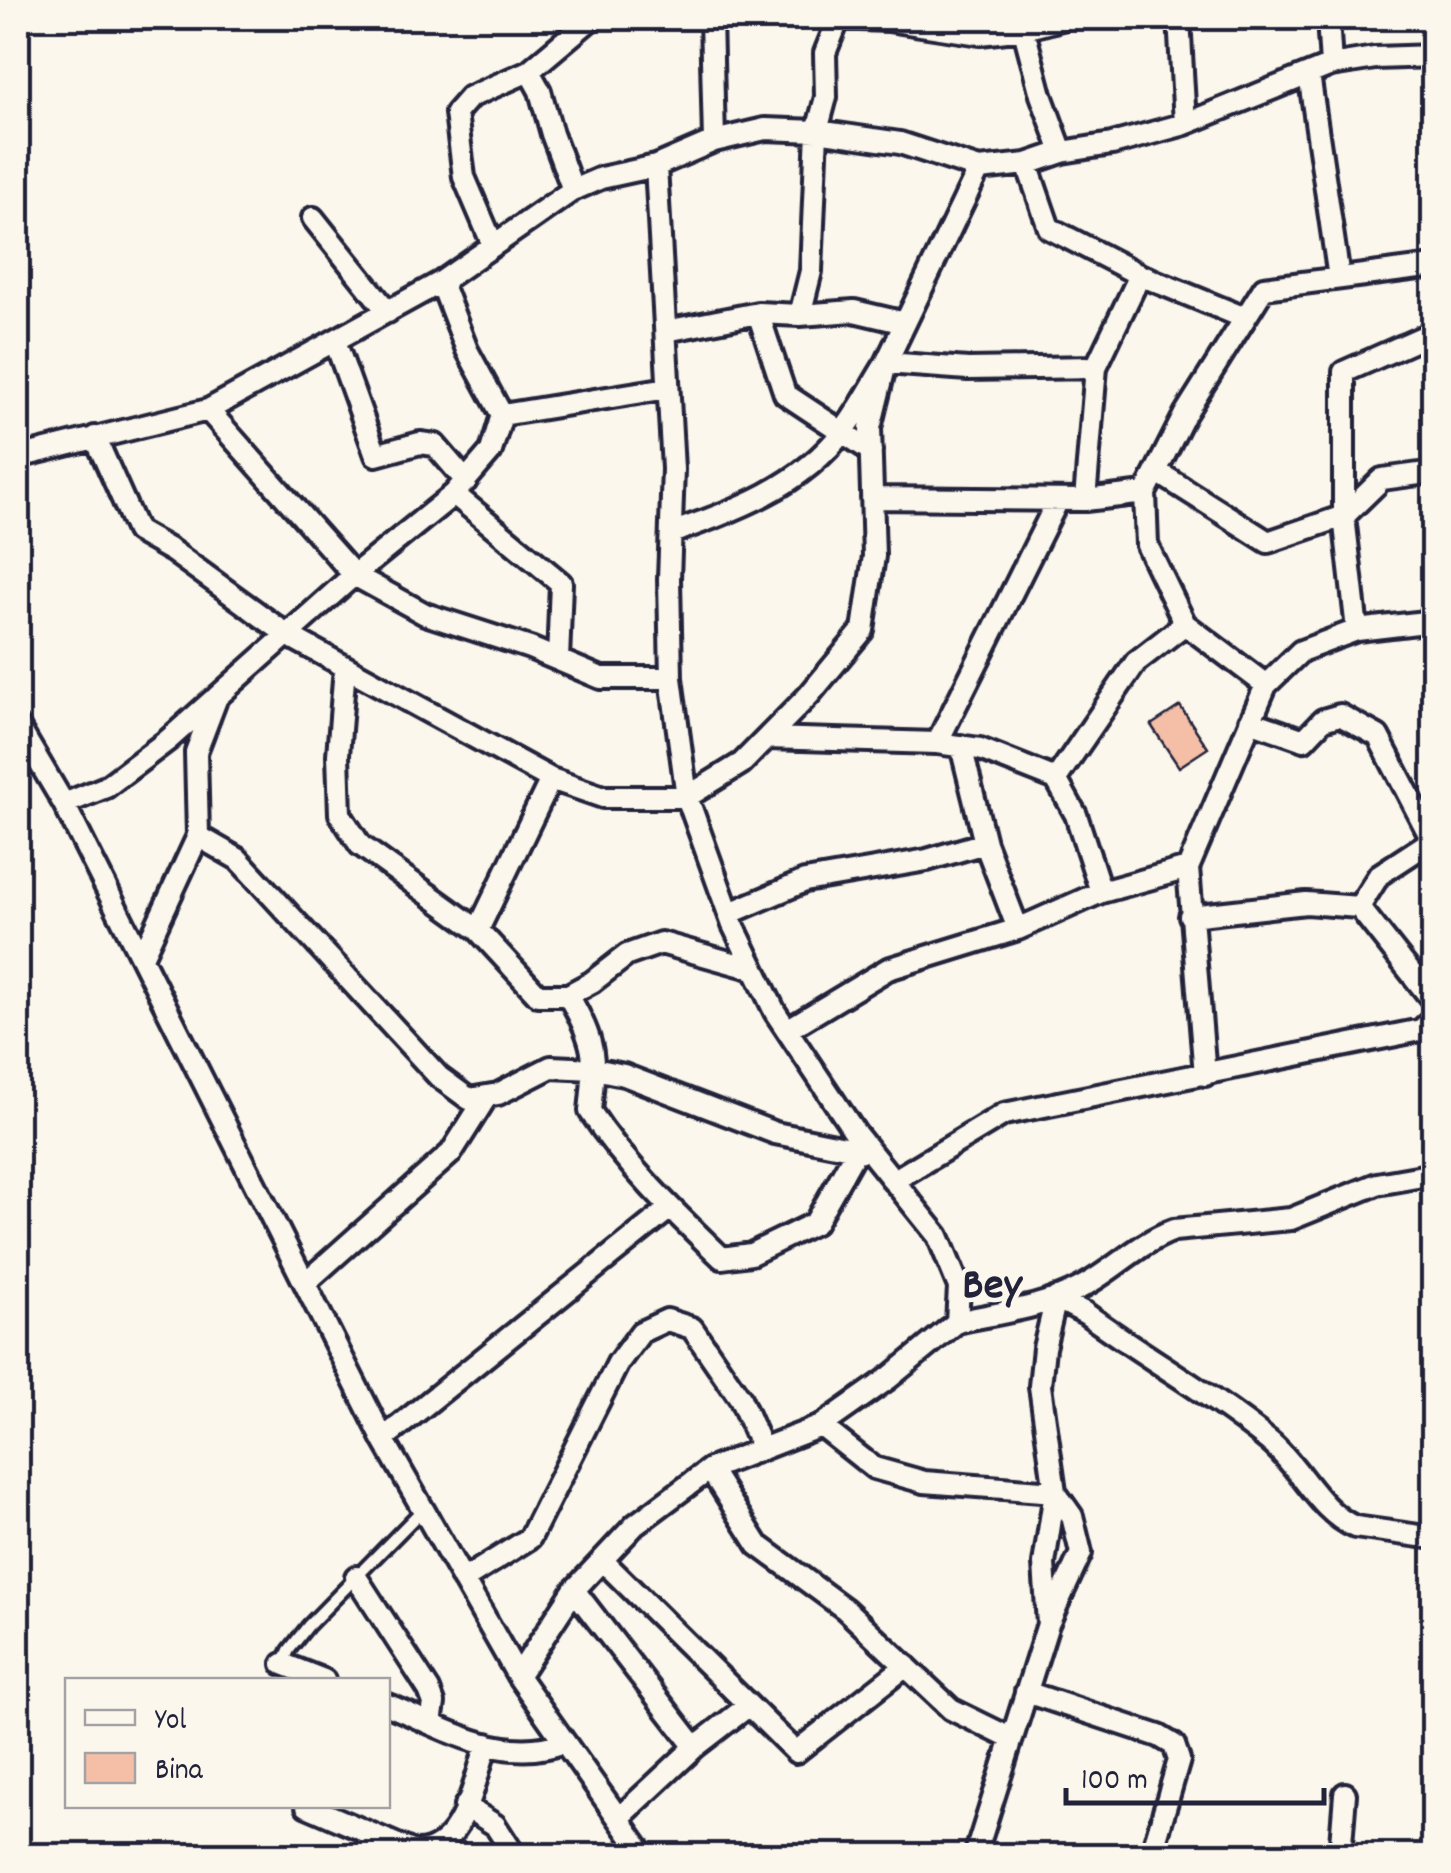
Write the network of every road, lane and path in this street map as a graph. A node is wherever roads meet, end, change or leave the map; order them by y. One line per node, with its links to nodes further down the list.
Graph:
1 (592, 18): 10 (street)
2 (711, 18): 14 (street)
3 (836, 18): 7 (street); 13 (street)
4 (1065, 18): 7 (street)
5 (1180, 18): 12 (street)
6 (1328, 18): 9 (street)
7 (1022, 23): 15 (street)
8 (1434, 56): 9 (street)
9 (1331, 66): 11 (street)
10 (529, 71): 19 (street); 21 (street)
11 (1309, 74): 12 (street); 24 (street)
12 (1185, 124): 15 (street)
13 (817, 132): 14 (street); 18 (street); 28 (street)
14 (714, 141): 17 (street)
15 (1062, 152): 16 (street)
16 (1027, 164): 18 (street); 23 (street)
17 (656, 166): 19 (street); 31 (street)
18 (978, 169): 30 (street)
19 (574, 190): 21 (street)
20 (313, 218): 26 (street)
21 (493, 245): 25 (street)
22 (1434, 266): 24 (street)
23 (1140, 275): 29 (street); 35 (street)
24 (1339, 278): 29 (street)
25 (441, 282): 26 (street); 38 (street)
26 (388, 312): 33 (street)
27 (758, 313): 28 (street); 31 (street); 39 (street)
28 (800, 315): 30 (street)
29 (1245, 318): 43 (street)
30 (906, 323): 34 (street)
31 (666, 331): 36 (street)
32 (1434, 332): 50 (street)
33 (335, 341): 37 (street); 45 (street)
34 (886, 364): 35 (street); 39 (street); 41 (street)
35 (1096, 367): 49 (street)
36 (668, 388): 38 (street); 51 (street)
37 (208, 410): 40 (street); 52 (street)
38 (502, 415): 45 (street)
39 (843, 432): 41 (street); 51 (street)
40 (95, 437): 42 (street); 56 (street)
41 (871, 452): 47 (street)
42 (18, 457)
43 (1156, 470): 46 (street); 50 (street)
44 (1434, 472): 50 (street)
45 (460, 488): 52 (street); 57 (street)
46 (1145, 493): 49 (street); 54 (street)
47 (872, 498): 48 (street); 64 (street)
48 (1058, 500): 49 (street); 65 (street)
49 (1085, 500)
50 (1344, 516): 55 (street)
51 (671, 532): 59 (street)
52 (354, 576): 56 (street); 57 (street)
53 (1434, 621): 55 (street)
54 (1185, 624): 60 (street); 68 (street)
55 (1357, 630): 60 (street)
56 (289, 636): 58 (street); 61 (street)
57 (558, 660): 59 (street)
58 (345, 667): 67 (street); 80 (street)
59 (671, 678): 69 (street)
60 (1266, 686): 62 (street)
61 (218, 696): 70 (street); 71 (street)
62 (1250, 721): 72 (street); 74 (street)
63 (18, 726): 70 (street)
64 (767, 738): 65 (street); 69 (street)
65 (937, 743): 66 (street)
66 (961, 746): 68 (street); 73 (street)
67 (551, 779): 69 (street); 80 (street)
68 (1056, 780): 75 (street)
69 (687, 797): 77 (street)
70 (64, 804): 81 (street)
71 (198, 836): 81 (street); 89 (street)
72 (1433, 840): 76 (street)
73 (985, 844): 77 (street); 79 (street)
74 (1188, 868): 75 (street); 78 (street)
75 (1100, 892): 79 (street)
76 (1359, 908): 78 (street); 84 (street)
77 (730, 912): 82 (street)
78 (1190, 916): 88 (street)
79 (1018, 928): 86 (street)
80 (478, 930): 83 (street)
81 (142, 958): 94 (street)
82 (754, 969): 83 (street); 86 (street)
83 (568, 996): 87 (street)
84 (1434, 1002)
85 (1429, 1026): 88 (street)
86 (787, 1030): 90 (street)
87 (594, 1069): 89 (street); 90 (street); 93 (street)
88 (1205, 1074): 92 (street)
89 (487, 1096): 94 (street)
90 (864, 1150): 92 (street); 93 (street)
91 (1434, 1174): 95 (street)
92 (893, 1180): 96 (street)
93 (670, 1208): 98 (street)
94 (305, 1283): 98 (street)
95 (1056, 1298): 96 (street); 101 (street); 103 (street)
96 (957, 1322): 97 (street)
97 (821, 1426): 99 (street); 101 (street)
98 (383, 1439): 102 (street)
99 (762, 1449): 100 (street); 106 (street)
100 (710, 1469): 104 (street); 110 (street)
101 (1055, 1492): 108 (street); 108 (street)
102 (423, 1509): 105 (lane); 106 (street)
103 (1434, 1538)
104 (602, 1560): 107 (street); 114 (street)
105 (356, 1577): 109 (lane); 116 (street)
106 (463, 1580): 111 (street)
107 (574, 1590): 111 (street); 120 (street)
108 (1048, 1624): 113 (street)
109 (283, 1664): 112 (street)
110 (906, 1666): 114 (street); 117 (street)
111 (518, 1676): 118 (street)
112 (319, 1678)
113 (1026, 1692): 117 (street); 130 (street)
114 (748, 1706): 120 (street)
115 (390, 1707): 116 (street)
116 (431, 1723): 119 (street)
117 (1012, 1739): 129 (street)
118 (564, 1742): 119 (street); 124 (street)
119 (487, 1744): 122 (street)
120 (695, 1747): 124 (street)
121 (1345, 1794): 131 (street)
122 (465, 1806): 125 (street); 127 (street)
123 (312, 1808): 125 (street)
124 (618, 1818): 128 (street)
125 (374, 1835): 126 (street)
126 (363, 1856)
127 (515, 1856)
128 (645, 1856)
129 (975, 1856)
130 (1151, 1856)
131 (1340, 1856)

